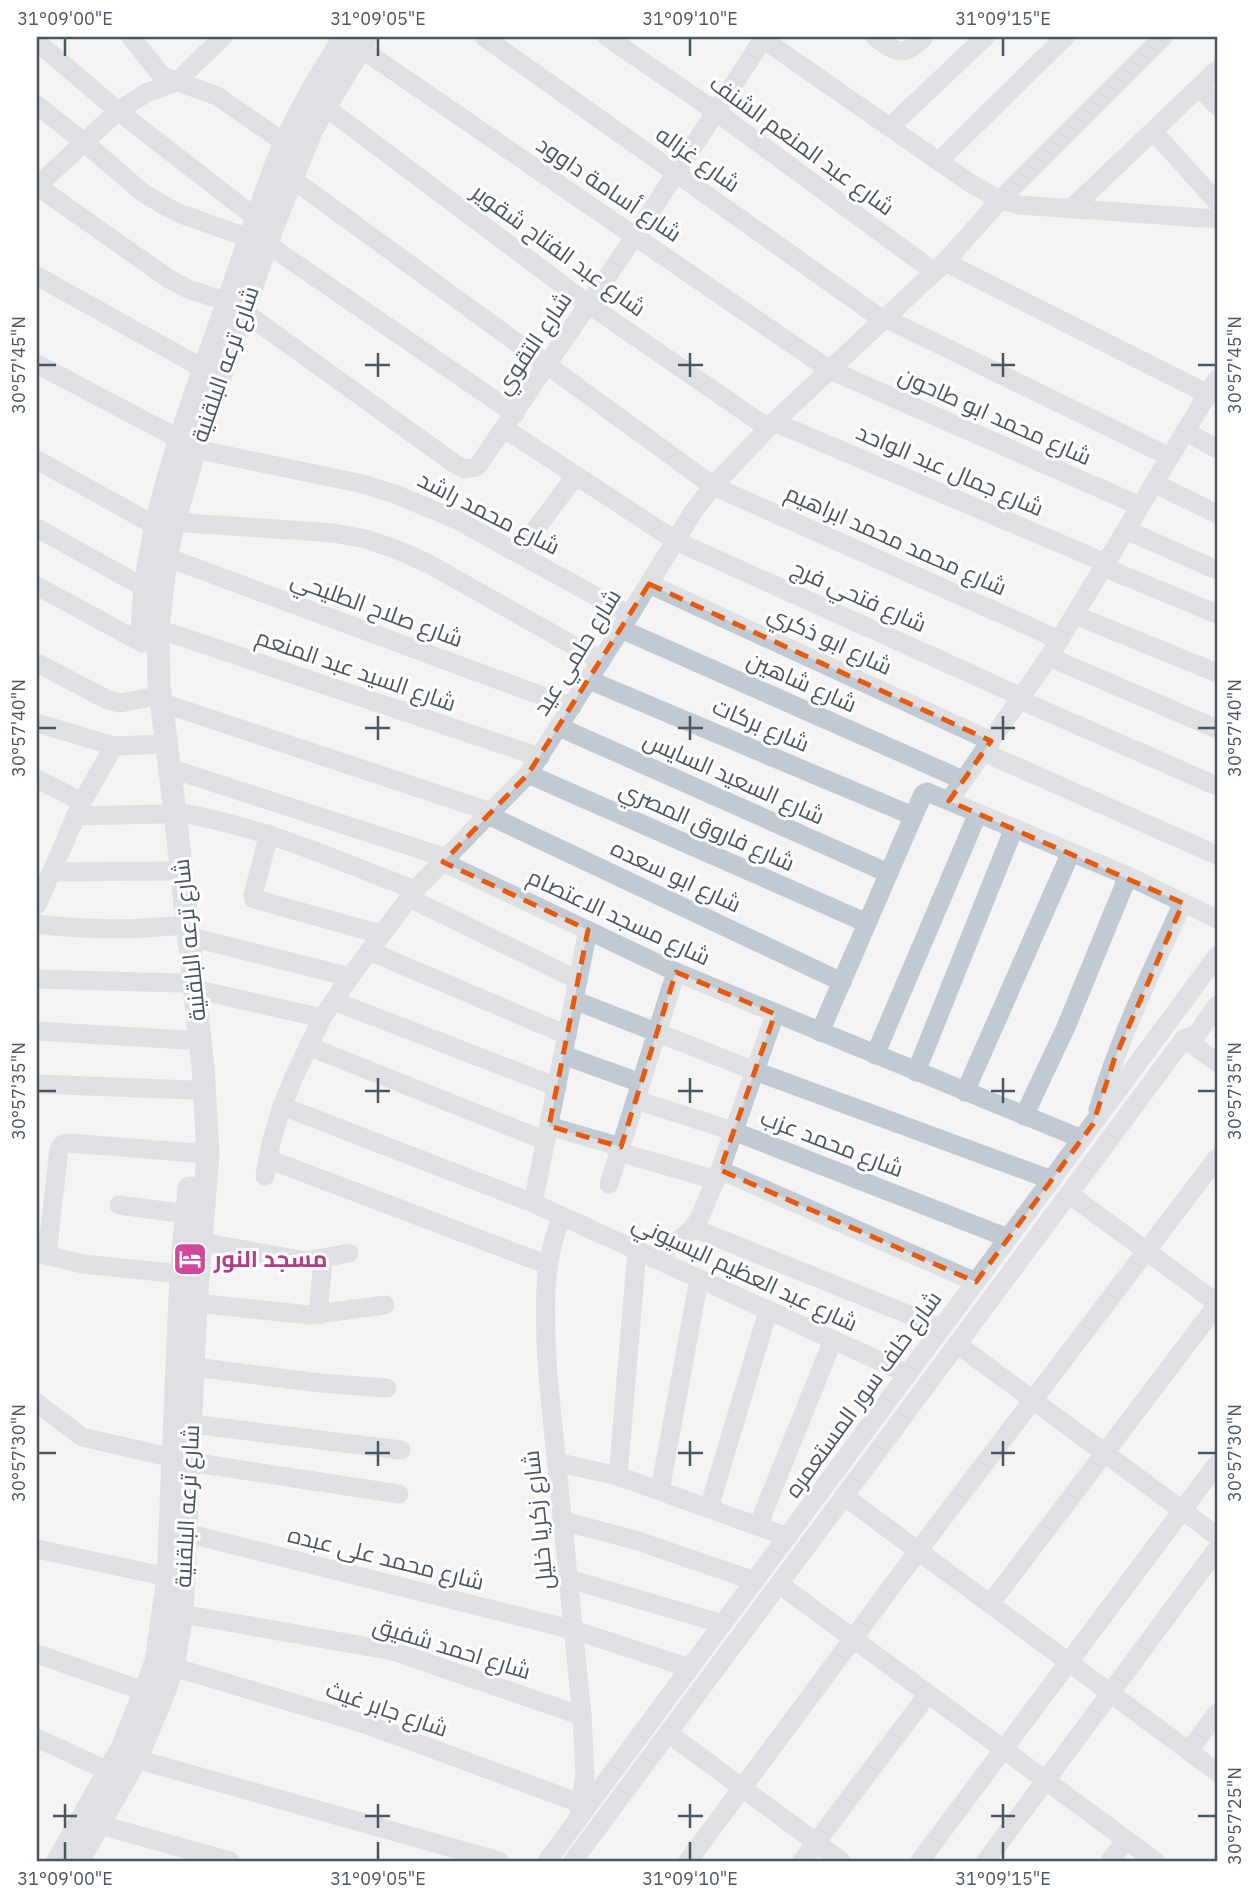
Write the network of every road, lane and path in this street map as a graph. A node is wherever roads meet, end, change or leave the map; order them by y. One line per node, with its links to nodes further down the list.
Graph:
1 (131, 37): 14 (street)
2 (223, 37): 14 (street)
3 (484, 37): 26 (street, شارع غزاله)
4 (607, 37): 20 (street, شارع عبد المنعم الشنف)
5 (875, 37): 6 (street)
6 (924, 37)
7 (985, 37): 21 (street)
8 (1065, 37): 25 (street)
9 (1163, 37): 29 (street, شارع حلمي عيد)
10 (762, 38): 20 (street, شارع التقوي); 21 (street)
11 (358, 40): 17 (street, شارع ترعه البلقنية); 24 (street, شارع ترعه البلقنية); 34 (street, شارع أسامة داوود)
12 (37, 41): 19 (street)
13 (1217, 70): 15 (street)
14 (176, 82): 19 (street); 24 (street)
15 (1199, 87): 18 (street); 22 (street)
16 (37, 105): 23 (street)
17 (324, 106): 27 (street, شارع ترعه البلقنية); 37 (street, شارع عبد الفتاح شقوير)
18 (1217, 106)
19 (118, 111): 23 (street); 33 (street)
20 (715, 111): 26 (street, شارع التقوي); 35 (street, شارع عبد المنعم الشنف)
21 (891, 126): 25 (street)
22 (1153, 131): 30 (street); 31 (street)
23 (85, 142): 28 (street); 33 (street)
24 (285, 143): 33 (street, شارع ترعه البلقنية)
25 (939, 161): 29 (street)
26 (675, 172): 34 (street, شارع التقوي); 39 (street, شارع غزاله)
27 (291, 177): 33 (street, شارع ترعه البلقنية); 41 (street, شارع محمد محمد ابراهيم)
28 (40, 178): 38 (street, شارع التقوي)
29 (1000, 200): 31 (street); 35 (street, شارع حلمي عيد)
30 (1217, 202)
31 (1073, 207): 32 (street)
32 (1217, 219)
33 (257, 233): 38 (street, شارع ترعه البلقنية); 45 (street, شارع فتحي فرج)
34 (635, 236): 37 (street, شارع التقوي); 43 (street, شارع أسامة داوود)
35 (939, 266): 39 (street, شارع حلمي عيد); 44 (street, شارع عبد المنعم الشنف)
36 (37, 276): 42 (street)
37 (588, 304): 41 (street, شارع التقوي); 46 (street, شارع عبد الفتاح شقوير)
38 (236, 307): 42 (street, شارع ترعه البلقنية); 45 (street, شارع التقوي); 48 (street, شارع ترعه البلقنية)
39 (884, 319): 43 (street, شارع حلمي عيد); 50 (street, شارع غزاله)
40 (37, 364): 48 (street, شارع محمد راشد)
41 (548, 364): 45 (street, شارع التقوي); 54 (street, شارع محمد محمد ابراهيم)
42 (204, 369): 48 (street, شارع ترعه البلقنية)
43 (830, 370): 46 (street, شارع حلمي عيد); 55 (street, شارع محمد ابو طاحون)
44 (1213, 386): 47 (street)
45 (510, 421): 52 (street, شارع فتحي فرج)
46 (771, 425): 54 (street, شارع حلمي عيد); 63 (street, شارع جمال عبد الواحد)
47 (1185, 431): 49 (street); 50 (street)
48 (188, 444): 57 (street, شارع ترعه البلقنية); 61 (street, شارع محمد راشد)
49 (1217, 449)
50 (1170, 457): 53 (street)
51 (37, 460): 57 (street)
52 (576, 475): 60 (street, شارع فتحي فرج); 61 (street)
53 (1154, 483): 55 (street); 56 (street)
54 (713, 486): 60 (street, شارع حلمي عيد); 72 (street, شارع محمد محمد ابراهيم)
55 (1140, 506): 59 (street)
56 (1217, 514)
57 (165, 524): 62 (street, شارع ترعه البلقنية); 67 (street, شارع ترعه البلقنية); 74 (street)
58 (37, 528): 67 (street)
59 (1126, 530): 63 (street); 64 (street)
60 (676, 541): 65 (street, شارع حلمي عيد); 78 (street, شارع فتحي فرج)
61 (518, 553): 70 (street, شارع محمد راشد)
62 (166, 557): 71 (street, شارع ترعه البلقنية); 80 (street, شارع صلاح الطليحي)
63 (1105, 565): 68 (street, شارع جمال عبد الواحد); 69 (street)
64 (1217, 570)
65 (649, 584): 70 (street, شارع حلمي عيد); 86 (street, شارع ابو ذكري)
66 (37, 586): 71 (street, شارع السيد عبد المنعم)
67 (145, 588): 71 (street, شارع ترعه البلقنية)
68 (1217, 614)
69 (1075, 615): 72 (street); 76 (street)
70 (625, 622): 74 (street, شارع حلمي عيد); 91 (street, شارع شاهين)
71 (150, 636): 79 (street, شارع ترعه البلقنية); 87 (street, شارع السيد عبد المنعم)
72 (1060, 640): 73 (street)
73 (1049, 657): 78 (street); 83 (street)
74 (601, 661): 77 (street, شارع حلمي عيد)
75 (37, 663): 79 (street)
76 (1217, 673)
77 (589, 680): 80 (street, شارع حلمي عيد); 98 (street, شارع بركات)
78 (1021, 698): 86 (street); 92 (street, شارع فتحي فرج)
79 (153, 700): 84 (street, شارع ترعه البلقنية); 96 (street, شارع ابو سعده)
80 (572, 707): 82 (street, شارع حلمي عيد)
81 (37, 723): 85 (street)
82 (559, 727): 87 (street, شارع حلمي عيد); 106 (street, شارع السعيد السايس)
83 (1217, 729)
84 (159, 745): 85 (street); 88 (street, شارع ترعه البلقنية); 95 (street, شارع ترعه البلقنية)
85 (114, 746): 94 (street)
86 (987, 747): 91 (street); 102 (street, شارع ابو ذكري)
87 (540, 757): 89 (street, شارع حلمي عيد)
88 (169, 768): 95 (street, شارع ترعه البلقنية); 103 (street, شارع مسجد الاعتصام)
89 (528, 774): 96 (street, شارع حلمي عيد); 112 (street, شارع فاروق المصري)
90 (37, 779): 94 (street)
91 (963, 780): 93 (street)
92 (1217, 786)
93 (949, 801): 97 (street); 98 (street)
94 (78, 809): 95 (street); 105 (street)
95 (168, 813): 100 (street); 104 (street, شارع ترعه البلقنية); 115 (street, شارع ترعه البلقنية)
96 (490, 813): 103 (street, شارع حلمي عيد); 122 (street, شارع ابو سعده)
97 (978, 813): 99 (street); 137 (street)
98 (913, 816): 106 (street)
99 (1014, 828): 101 (street); 140 (street)
100 (269, 834): 108 (street); 116 (street)
101 (1071, 852): 107 (street); 145 (street)
102 (1217, 855)
103 (445, 860): 108 (street, شارع حلمي عيد); 114 (street, شارع مسجد الاعتصام)
104 (168, 871): 105 (street); 115 (street, شارع ترعه البلقنية)
105 (51, 872): 110 (street)
106 (888, 873): 112 (street)
107 (1128, 876): 109 (street); 147 (street)
108 (412, 894): 116 (street, شارع حلمي عيد); 121 (street)
109 (1183, 903): 111 (street); 149 (street)
110 (37, 905)
111 (1217, 919)
112 (867, 923): 122 (street)
113 (37, 924): 115 (street)
114 (588, 930): 118 (street, شارع مسجد الاعتصام); 121 (street)
115 (181, 931): 119 (street); 123 (street, شارع ترعه البلقنية)
116 (375, 943): 119 (street, شارع حلمي عيد); 132 (street)
117 (1217, 956): 149 (street, شارع خلف سور المستعمره)
118 (676, 972): 127 (street, شارع مسجد الاعتصام); 131 (street)
119 (350, 977): 125 (street, شارع حلمي عيد)
120 (37, 979): 123 (street)
121 (578, 980): 124 (street)
122 (842, 982): 130 (street)
123 (187, 986): 128 (street); 134 (street, شارع ترعه البلقنية); 152 (street, شارع ترعه البلقنية)
124 (574, 1000): 131 (street); 132 (street)
125 (334, 1001): 128 (street, شارع حلمي عيد); 142 (street)
126 (1217, 1005): 133 (street)
127 (775, 1014): 130 (street, شارع مسجد الاعتصام); 139 (street)
128 (322, 1018): 135 (street, شارع حلمي عيد)
129 (37, 1031): 134 (street)
130 (820, 1032): 137 (street, شارع مسجد الاعتصام)
131 (657, 1033): 139 (street); 144 (street)
132 (567, 1035): 136 (street)
133 (1184, 1039): 138 (street); 157 (street)
134 (186, 1040): 143 (street, شارع ترعه البلقنية)
135 (308, 1046): 146 (street, شارع حلمي عيد); 150 (street)
136 (564, 1055): 142 (street); 144 (street, شارع محمد عزب)
137 (876, 1055): 140 (street, شارع مسجد الاعتصام)
138 (1217, 1062)
139 (755, 1071): 148 (street); 155 (street)
140 (915, 1072): 145 (street, شارع مسجد الاعتصام)
141 (37, 1084): 143 (street)
142 (557, 1087): 150 (street)
143 (192, 1090): 152 (street, شارع ترعه البلقنية)
144 (639, 1091): 148 (street, شارع محمد عزب); 151 (street)
145 (965, 1092): 147 (street, شارع مسجد الاعتصام)
146 (282, 1106): 158 (street, شارع عبد العظيم البسيوني); 170 (street, شارع حلمي عيد)
147 (1024, 1116): 149 (street, شارع مسجد الاعتصام)
148 (733, 1131): 154 (street); 163 (street, شارع محمد عزب)
149 (1087, 1132): 155 (street, شارع خلف سور المستعمره)
150 (548, 1134): 151 (street); 158 (street)
151 (620, 1149): 154 (street); 156 (street)
152 (200, 1154): 160 (street, شارع ترعه البلقنية); 164 (street, شارع ترعه البلقنية); 167 (street)
153 (1217, 1158): 165 (street)
154 (718, 1175): 162 (street); 173 (street)
155 (1052, 1180): 163 (street, شارع خلف سور المستعمره)
156 (609, 1184)
157 (1069, 1194): 165 (street); 181 (street)
158 (533, 1203): 161 (street, شارع عبد العظيم البسيوني)
159 (119, 1205): 160 (street)
160 (187, 1214): 171 (street, شارع ترعه البلقنية)
161 (562, 1216): 168 (street, شارع عبد العظيم البسيوني); 170 (street, شارع زكريا خليل)
162 (693, 1228): 168 (street); 179 (street)
163 (1009, 1238): 173 (street, شارع خلف سور المستعمره)
164 (201, 1242): 169 (street); 174 (street, شارع ترعه البلقنية)
165 (1146, 1251): 175 (street); 185 (street)
166 (349, 1253): 169 (street)
167 (42, 1255): 171 (street)
168 (646, 1255): 172 (street, شارع عبد العظيم البسيوني); 193 (street)
169 (323, 1259): 178 (street)
170 (548, 1265): 191 (street, شارع زكريا خليل)
171 (181, 1273): 190 (street, شارع ترعه البلقنية)
172 (699, 1279): 177 (street, شارع عبد العظيم البسيوني); 194 (street)
173 (976, 1282): 179 (street, شارع خلف سور المستعمره)
174 (196, 1303): 178 (street); 182 (street, شارع ترعه البلقنية)
175 (1217, 1304): 189 (street)
176 (384, 1305): 178 (street)
177 (768, 1311): 180 (street, شارع عبد العظيم البسيوني); 197 (street)
178 (318, 1315)
179 (942, 1328): 183 (street, شارع خلف سور المستعمره)
180 (833, 1340): 183 (street, شارع عبد العظيم البسيوني); 200 (street)
181 (957, 1344): 185 (street); 196 (street)
182 (194, 1367): 184 (street); 187 (street, شارع ترعه البلقنية)
183 (908, 1374): 202 (street, شارع خلف سور المستعمره)
184 (387, 1388)
185 (1033, 1400): 189 (street); 206 (street)
186 (37, 1403): 190 (street)
187 (191, 1424): 188 (street); 190 (street, شارع ترعه البلقنية)
188 (401, 1450)
189 (1105, 1453): 198 (street); 211 (street)
190 (181, 1460): 195 (street); 201 (street, شارع ترعه البلقنية); 207 (street, شارع ترعه البلقنية)
191 (556, 1462): 193 (street); 199 (street, شارع زكريا خليل)
192 (1217, 1464): 198 (street)
193 (618, 1476): 194 (street)
194 (660, 1490): 197 (street)
195 (399, 1494)
196 (844, 1496): 206 (street); 210 (street)
197 (709, 1508): 200 (street)
198 (1182, 1510): 203 (street); 217 (street)
199 (563, 1521): 208 (street, شارع زكريا خليل); 209 (street)
200 (758, 1526): 202 (street)
201 (186, 1533): 212 (street, شارع ترعه البلقنية); 214 (street, شارع محمد على عبده)
202 (788, 1536): 209 (street, شارع خلف سور المستعمره)
203 (1217, 1536)
204 (37, 1549): 207 (street)
205 (1217, 1549): 220 (street)
206 (918, 1551): 211 (street); 215 (street)
207 (167, 1577): 222 (street, شارع ترعه البلقنية)
208 (569, 1579): 213 (street); 214 (street, شارع زكريا خليل)
209 (755, 1581): 213 (street, شارع خلف سور المستعمره)
210 (779, 1584): 215 (street); 225 (street)
211 (990, 1604): 217 (street)
212 (182, 1614): 218 (street, شارع ترعه البلقنية); 224 (street, شارع احمد شفيق)
213 (723, 1624): 219 (street, شارع خلف سور المستعمره)
214 (574, 1630): 219 (street, شارع محمد على عبده); 224 (street, شارع زكريا خليل)
215 (853, 1639): 221 (street); 233 (street)
216 (37, 1654): 222 (street)
217 (1068, 1662): 220 (street); 227 (street)
218 (173, 1667): 222 (street, شارع ترعه البلقنية); 234 (street, شارع جابر غيث)
219 (690, 1668): 234 (street, شارع خلف سور المستعمره)
220 (1110, 1693): 228 (street); 232 (street)
221 (928, 1694): 227 (street); 237 (street)
222 (154, 1695): 229 (street, شارع ترعه البلقنية); 230 (street, شارع ترعه البلقنية)
223 (1217, 1713): 228 (street)
224 (582, 1716): 234 (street, شارع زكريا خليل)
225 (668, 1733): 233 (street); 243 (street)
226 (37, 1738): 230 (street)
227 (1003, 1749): 232 (street); 247 (street)
228 (1189, 1751): 231 (street)
229 (136, 1759): 235 (street, شارع ترعه البلقنية); 241 (street)
230 (108, 1771): 235 (street, شارع ترعه البلقنية)
231 (1217, 1772)
232 (1045, 1780): 236 (street); 248 (street)
233 (742, 1788): 237 (street); 244 (street)
234 (580, 1812): 242 (street, شارع خلف سور المستعمره)
235 (90, 1822): 238 (street, شارع ترعه البلقنية); 239 (street, شارع ترعه البلقنية); 240 (street)
236 (1126, 1840): 249 (street); 250 (street)
237 (816, 1843): 245 (street); 246 (street)
238 (58, 1861)
239 (78, 1861)
240 (230, 1861)
241 (499, 1861)
242 (547, 1861)
243 (573, 1861)
244 (688, 1861)
245 (802, 1861)
246 (841, 1861)
247 (920, 1861)
248 (986, 1861)
249 (1110, 1861)
250 (1155, 1861)

